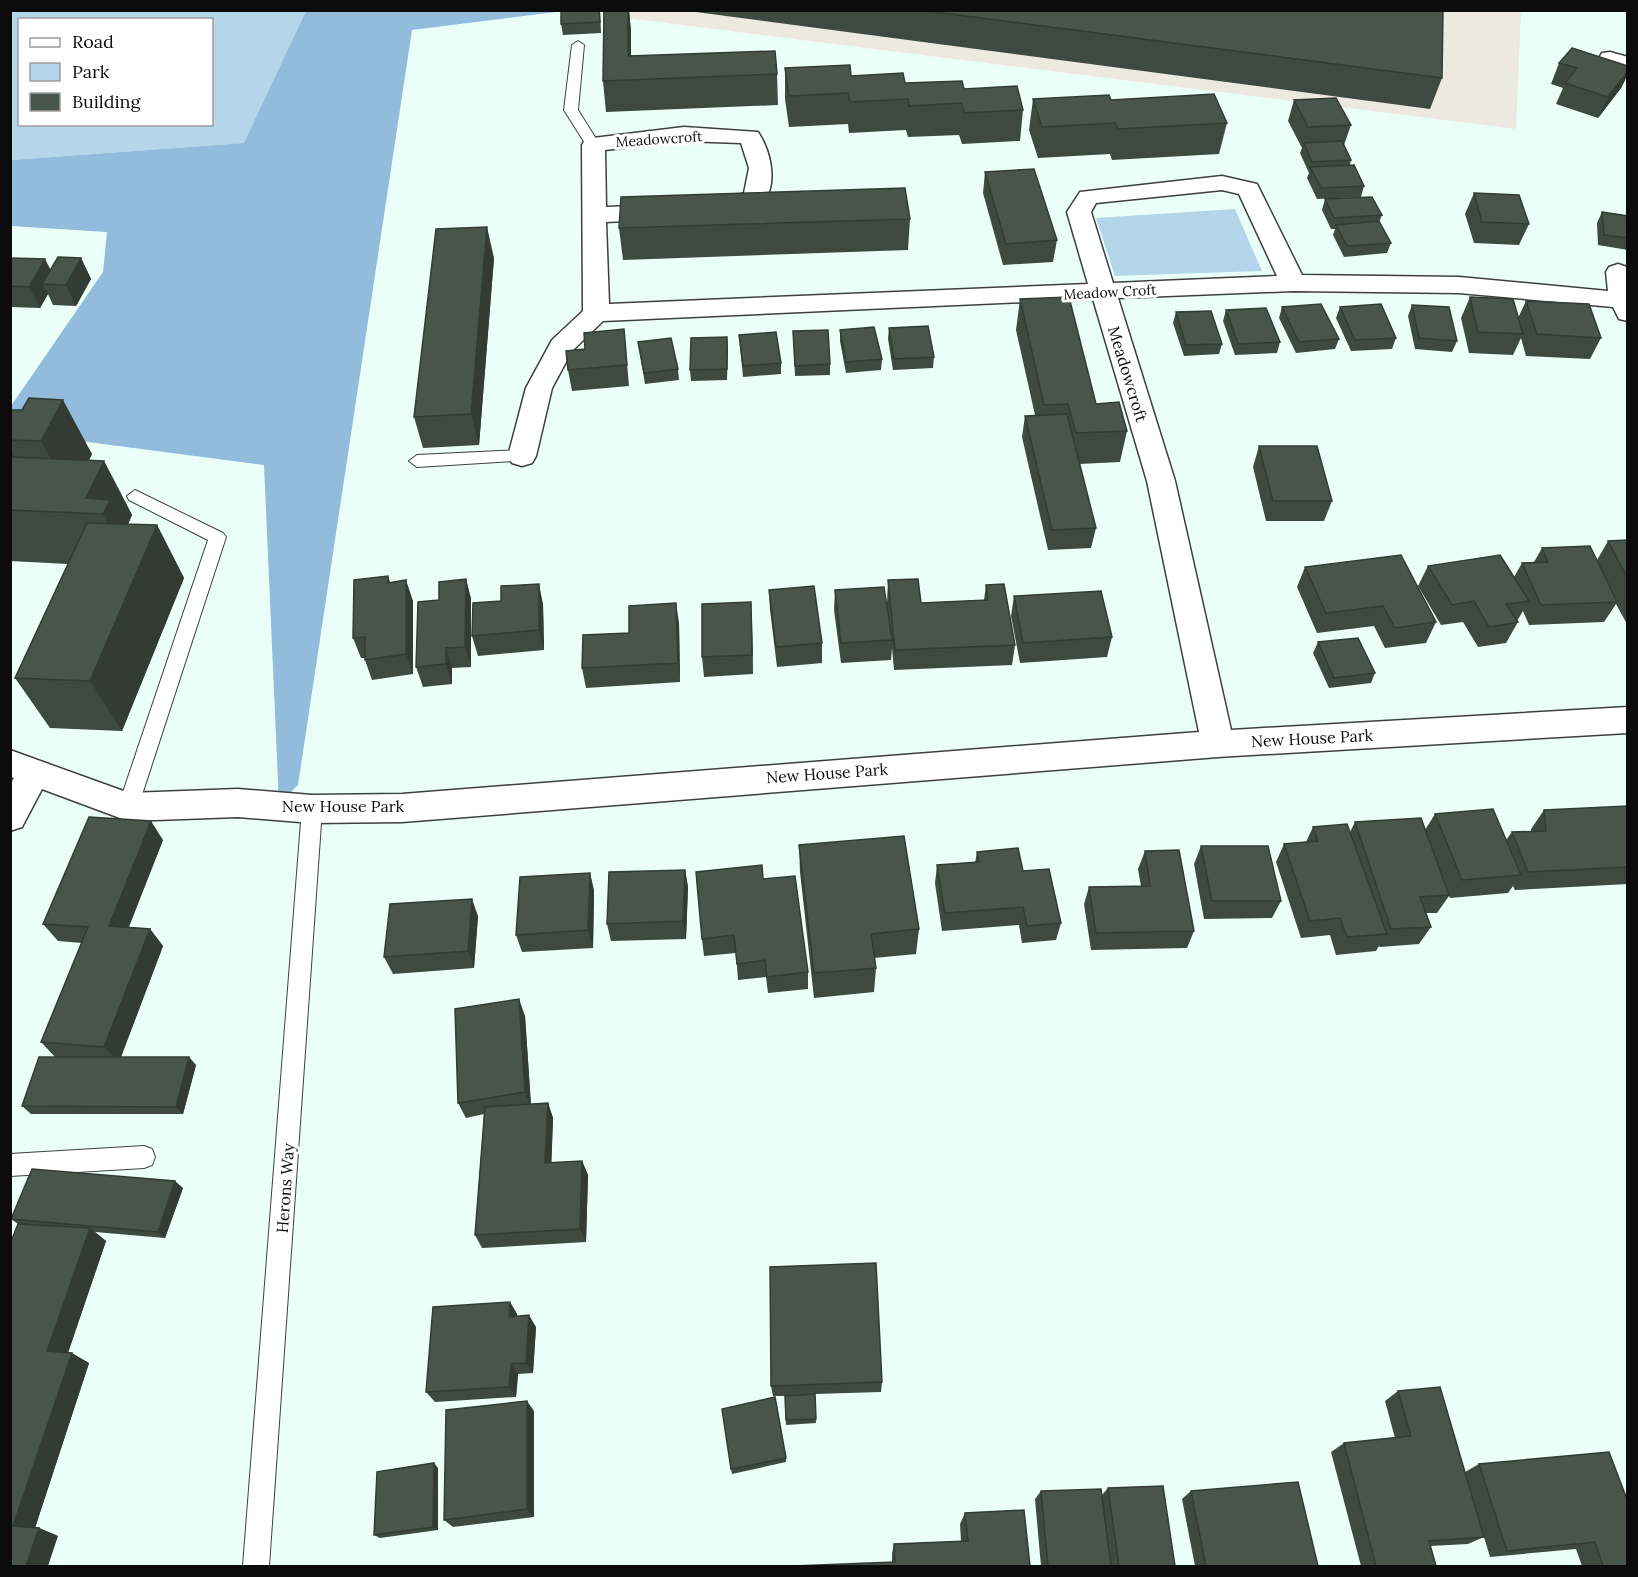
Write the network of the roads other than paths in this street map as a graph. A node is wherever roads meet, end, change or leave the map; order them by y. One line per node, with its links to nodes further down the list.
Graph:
1 (578, 45): 2 (lane)
2 (593, 145): 3 (street, Meadowcroft); 3 (street, Meadowcroft)
3 (594, 215): 8 (street, Meadowcroft)
4 (1618, 272): 7 (street, Meadow Croft)
5 (1293, 283): 6 (street, Meadow Croft); 6 (street, Meadowcroft); 7 (street, Meadow Croft)
6 (1103, 293): 8 (street, Meadow Croft); 13 (street, Meadowcroft)
7 (1625, 306)
8 (596, 313): 9 (street)
9 (522, 456): 10 (lane)
10 (417, 461)
11 (135, 496): 15 (lane)
12 (1628, 720): 13 (street, New House Park)
13 (1218, 744): 16 (street, New House Park)
14 (22, 768): 15 (street, New House Park); 17 (street, New House Park)
15 (128, 807): 16 (street, New House Park)
16 (312, 809): 20 (lane, Herons Way)
17 (10, 817)
18 (144, 1157): 19 (lane)
19 (10, 1165)
20 (256, 1566)

